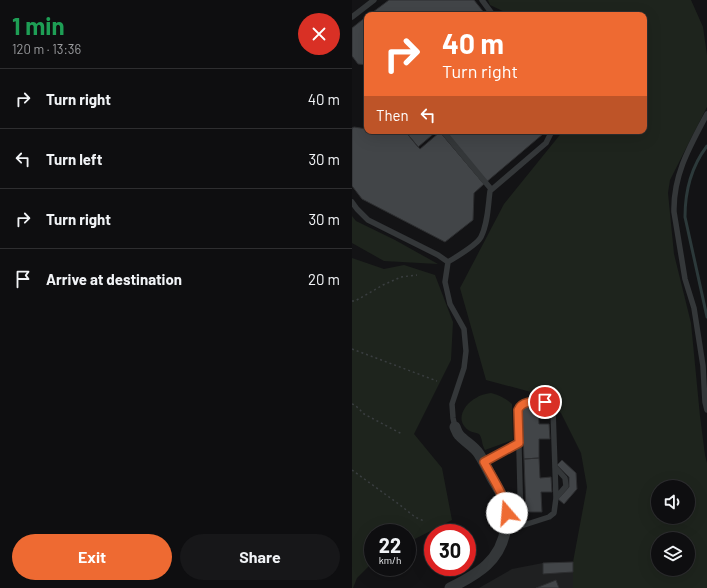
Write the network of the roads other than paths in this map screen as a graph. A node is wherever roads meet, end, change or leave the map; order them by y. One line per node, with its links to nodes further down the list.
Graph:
1 (374, 0): 4 (lane)
2 (482, 0): 3 (lane)
3 (491, 12)
4 (352, 17)
5 (707, 114): 11 (lane)
6 (445, 134): 8 (lane)
7 (550, 134): 8 (lane)
8 (491, 189): 10 (lane)
9 (352, 202): 10 (lane)
10 (448, 262): 12 (lane)
11 (707, 410)
12 (455, 427): 14 (street)
13 (519, 443): 14 (lane); 15 (lane); 17 (lane)
14 (484, 462): 18 (street)
15 (555, 467): 16 (lane); 16 (lane)
16 (556, 498): 17 (lane)
17 (521, 526): 18 (lane)
18 (505, 532): 19 (street)
19 (450, 588)

